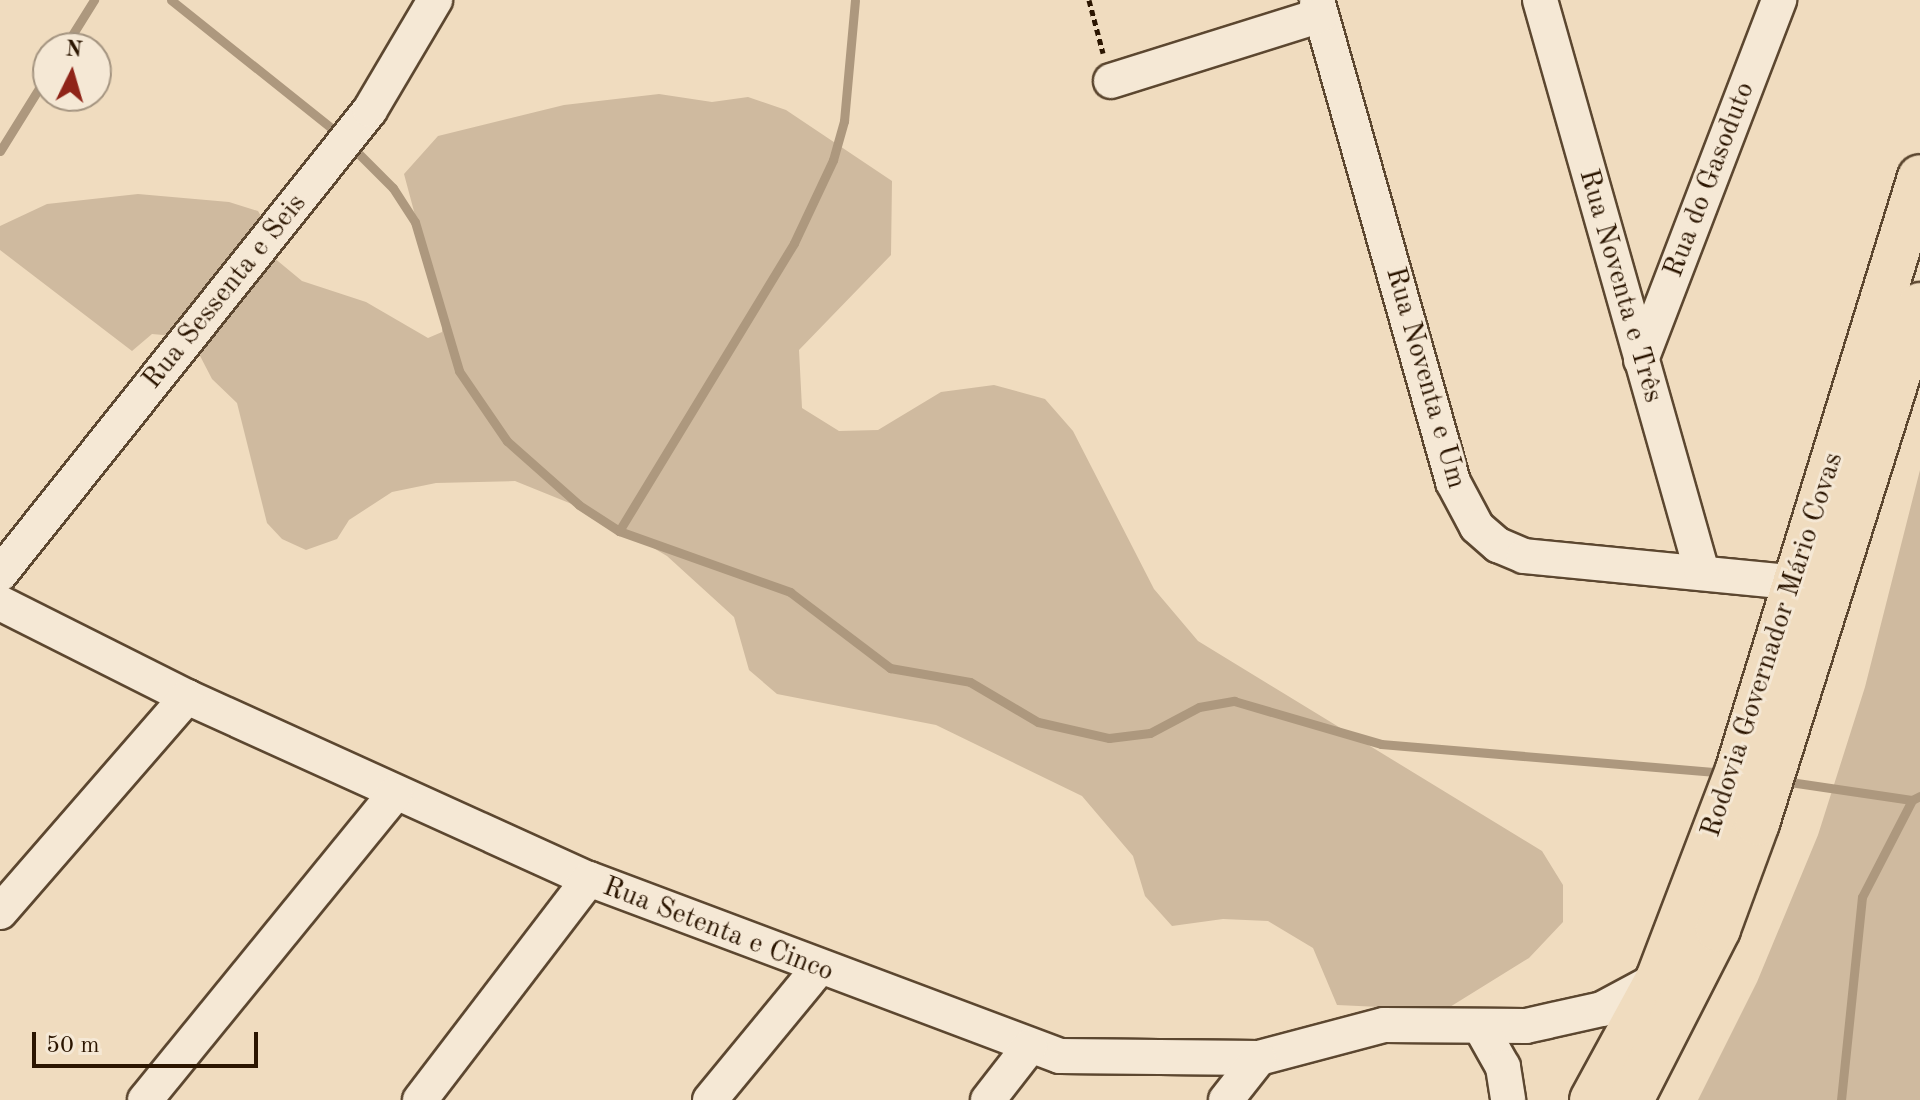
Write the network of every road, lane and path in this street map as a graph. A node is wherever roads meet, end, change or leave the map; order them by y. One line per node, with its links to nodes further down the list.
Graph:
1 (435, 0): 11 (street, Rua Sessenta e Seis)
2 (1089, 0): 6 (path)
3 (1540, 0): 9 (street, Rua Noventa e Três)
4 (1779, 0): 9 (street, Rua do Gasoduto)
5 (1319, 7): 6 (street); 10 (street, Rua Noventa e Um)
6 (1111, 81)
7 (1920, 177): 12 (highway, Rodovia Governador Mário Covas)
8 (1920, 305): 20 (highway, Rodovia Governador Mário Covas)
9 (1641, 360): 10 (street, Rua Noventa e Três)
10 (1702, 572): 12 (street, Rua Noventa e Um)
11 (0, 574)
12 (1797, 583): 19 (highway, Rodovia Governador Mário Covas)
13 (0, 603): 14 (street, Rua Setenta e Cinco)
14 (187, 697): 15 (street, Rua Setenta e Cinco); 17 (street)
15 (395, 793): 16 (street, Rua Setenta e Cinco); 24 (street)
16 (589, 879): 18 (street, Rua Setenta e Cinco); 25 (street)
17 (0, 912)
18 (818, 969): 22 (street, Rua Setenta e Cinco); 26 (street)
19 (1658, 979): 21 (street, Rua Setenta e Cinco); 30 (highway, Rodovia Governador Mário Covas)
20 (1674, 1021): 31 (highway, Rodovia Governador Mário Covas); 32 (highway)
21 (1481, 1028): 23 (street, Rua Setenta e Cinco); 29 (street)
22 (1030, 1046): 23 (street, Rua Setenta e Cinco); 27 (street)
23 (1259, 1058): 28 (street)
24 (145, 1100)
25 (420, 1100)
26 (710, 1100)
27 (988, 1100)
28 (1226, 1100)
29 (1508, 1100)
30 (1592, 1100)
31 (1631, 1100)
32 (1660, 1100)

